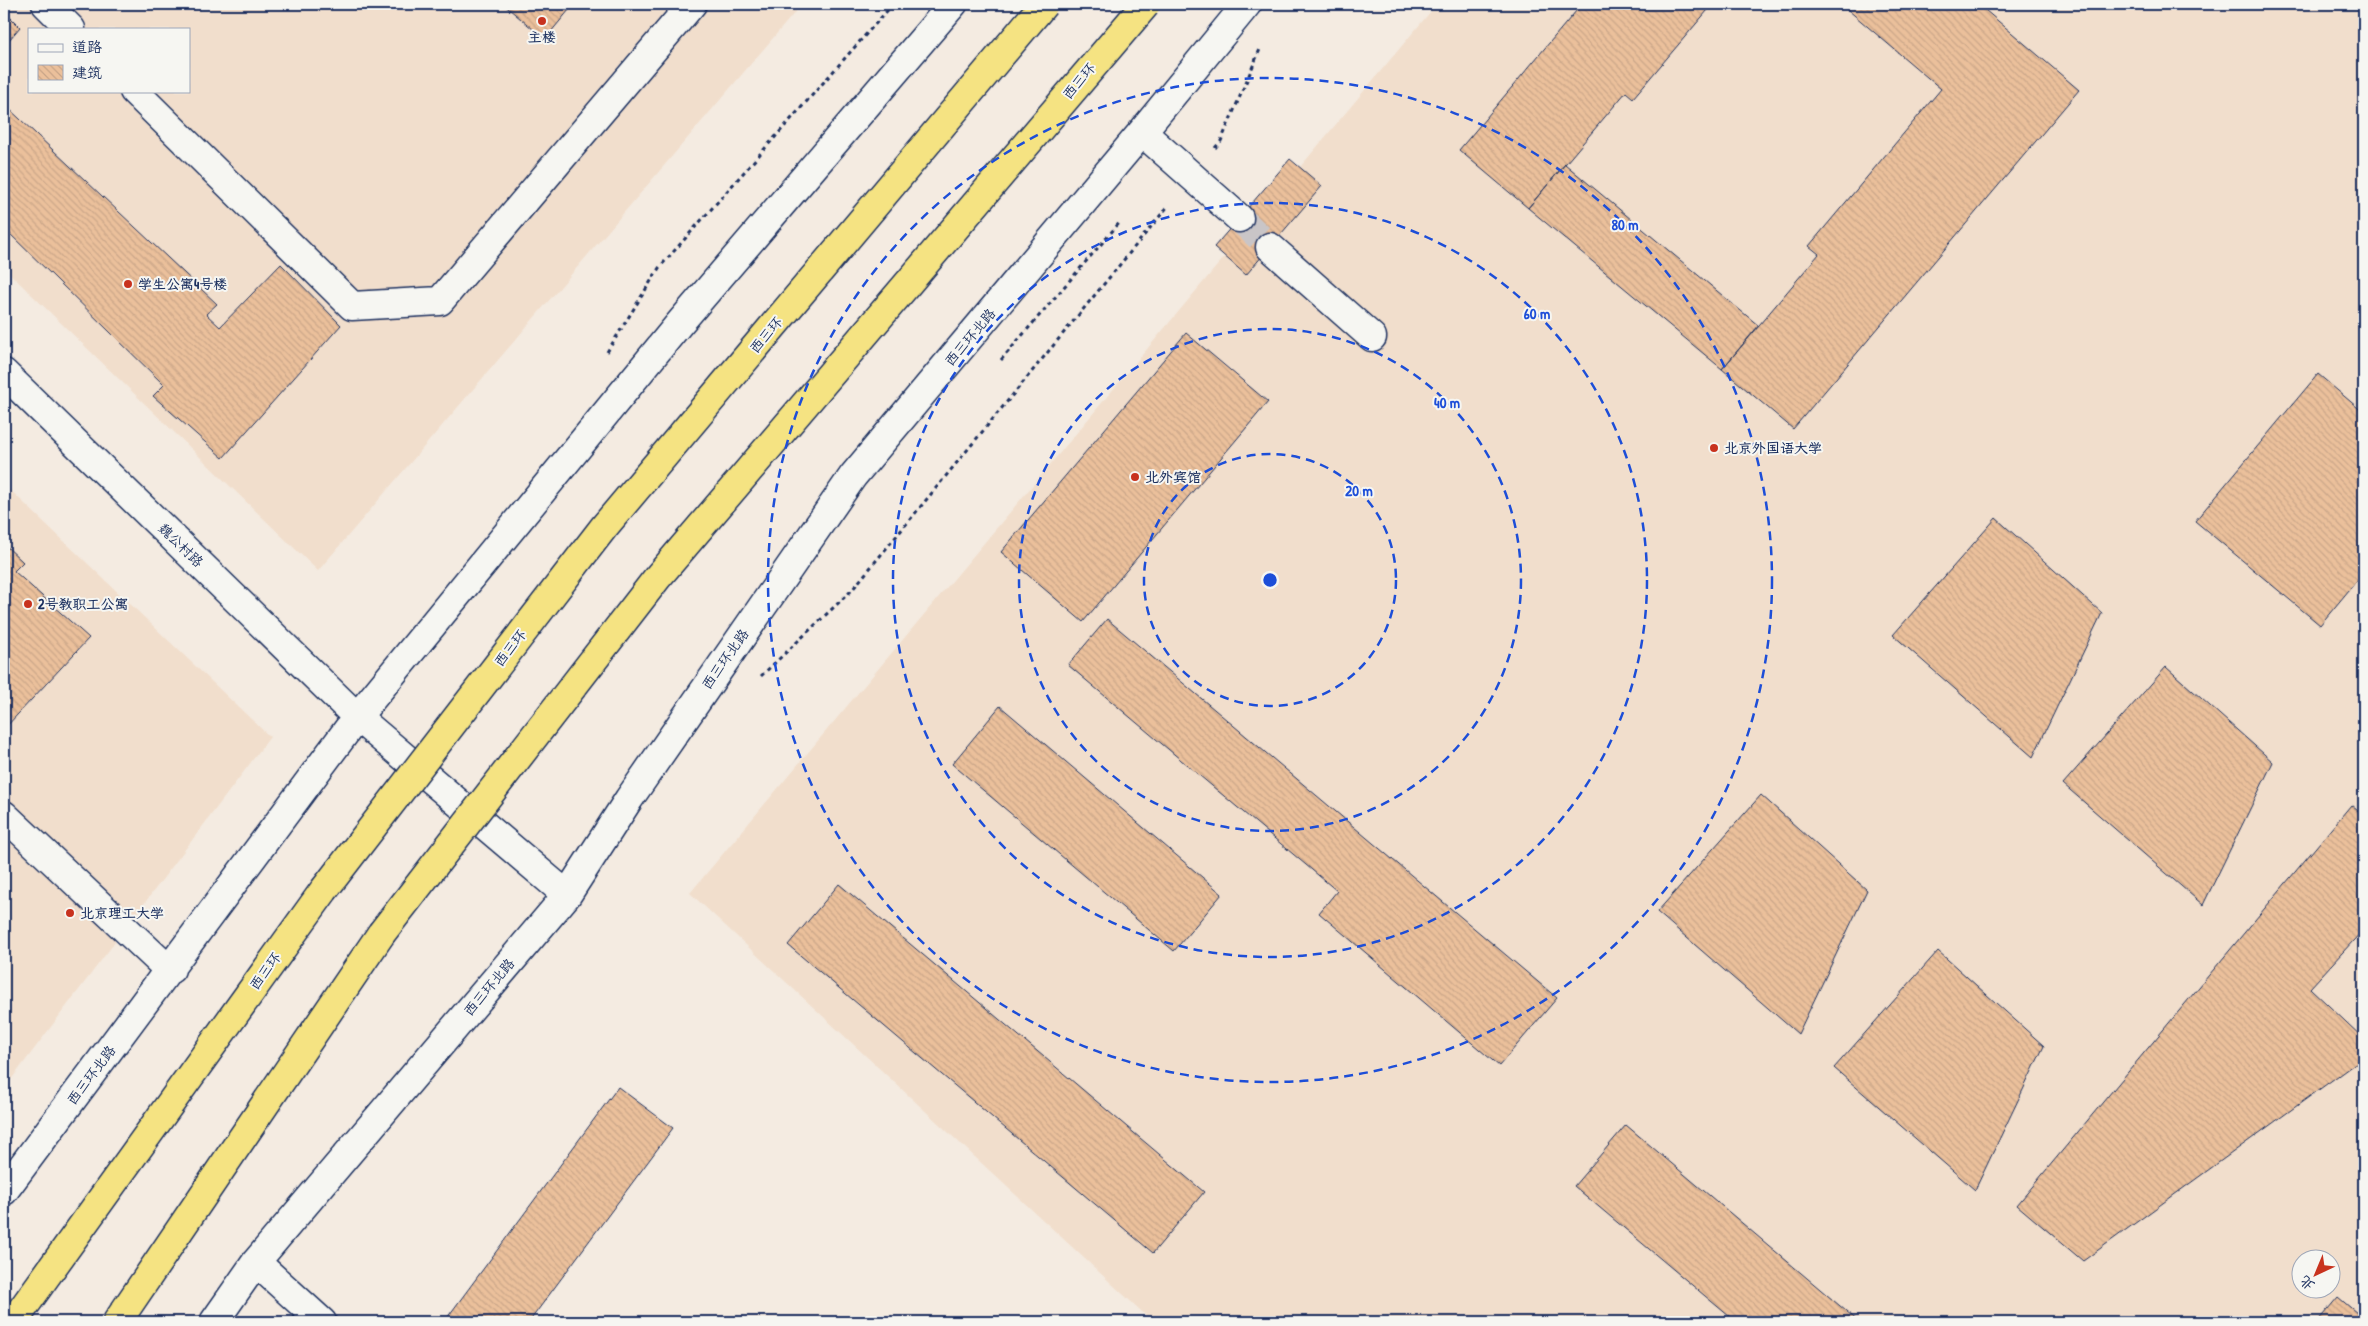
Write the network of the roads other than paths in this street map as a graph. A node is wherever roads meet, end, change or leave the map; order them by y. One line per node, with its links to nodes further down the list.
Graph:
1 (46, 4): 7 (street)
2 (692, 4): 8 (street)
3 (953, 4): 14 (street, 西三环北路)
4 (1044, 4): 20 (highway, 西三环, bridge)
5 (1146, 4): 21 (highway, 西三环, bridge)
6 (1247, 4): 9 (street, 西三环北路)
7 (70, 28)
8 (135, 92)
9 (1142, 132): 10 (street); 16 (street, 西三环北路)
10 (1239, 218)
11 (1270, 247): 12 (street)
12 (1372, 337)
13 (4, 373): 14 (street, 魏公村路)
14 (358, 717): 16 (street, 魏公村路); 17 (street, 西三环北路)
15 (4, 814): 17 (street)
16 (567, 895): 19 (street, 西三环北路)
17 (170, 969): 18 (street, 西三环北路)
18 (4, 1191)
19 (256, 1262): 22 (street, 西三环北路); 23 (street)
20 (13, 1322)
21 (117, 1322)
22 (214, 1322)
23 (322, 1322)

